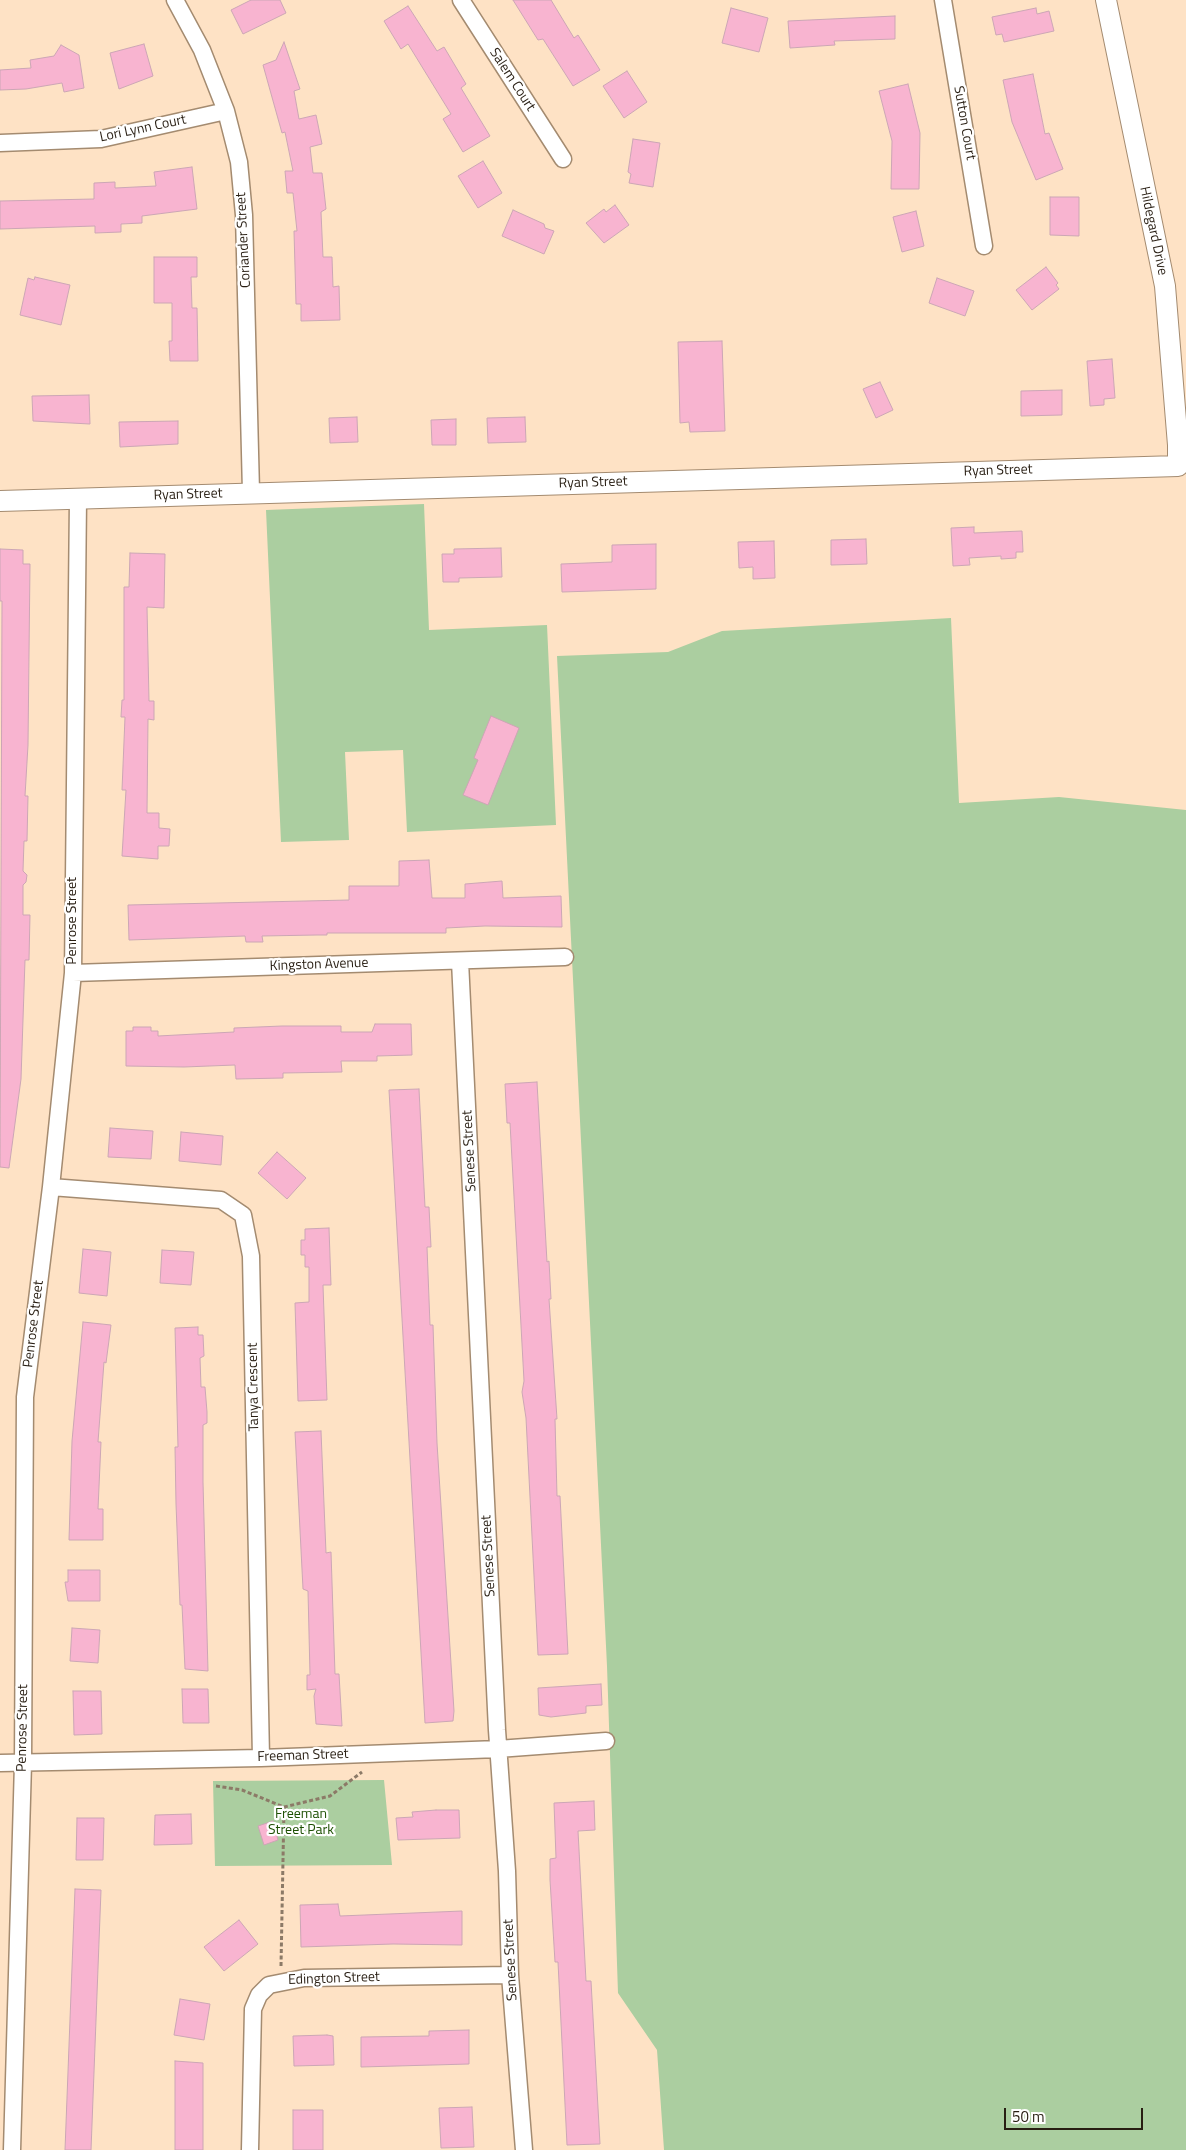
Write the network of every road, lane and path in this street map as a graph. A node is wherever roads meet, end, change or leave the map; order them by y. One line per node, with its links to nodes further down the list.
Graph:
1 (175, 0): 5 (street, Coriander Street)
2 (461, 0): 7 (street, Salem Court)
3 (943, 0): 8 (street, Sutton Court)
4 (1106, 0): 9 (street, Hildegard Drive)
5 (226, 111): 6 (street, Lori Lynn Court); 10 (street, Coriander Street)
6 (0, 143)
7 (563, 159)
8 (984, 246)
9 (1182, 466): 10 (street, Ryan Street)
10 (251, 492): 11 (street, Ryan Street)
11 (78, 499): 12 (street, Ryan Street); 15 (street, Penrose Street)
12 (0, 501)
13 (565, 957): 14 (street, Kingston Avenue)
14 (460, 961): 15 (street, Kingston Avenue); 18 (street, Senese Street)
15 (73, 973): 16 (street, Penrose Street)
16 (51, 1188): 20 (street, Tanya Crescent); 22 (street, Penrose Street)
17 (606, 1741): 18 (street, Freeman Street)
18 (498, 1750): 19 (street, Freeman Street); 25 (street, Senese Street)
19 (369, 1754): 20 (street, Freeman Street); 24 (path)
20 (261, 1758): 22 (street, Freeman Street)
21 (0, 1763): 22 (street, Freeman Street)
22 (23, 1763): 27 (street, Penrose Street)
23 (216, 1786): 24 (path)
24 (284, 1807): 26 (path)
25 (510, 1975): 26 (street, Edington Street); 29 (street, Senese Street)
26 (281, 1982): 28 (street, Edington Street)
27 (12, 2150)
28 (250, 2150)
29 (524, 2150)

